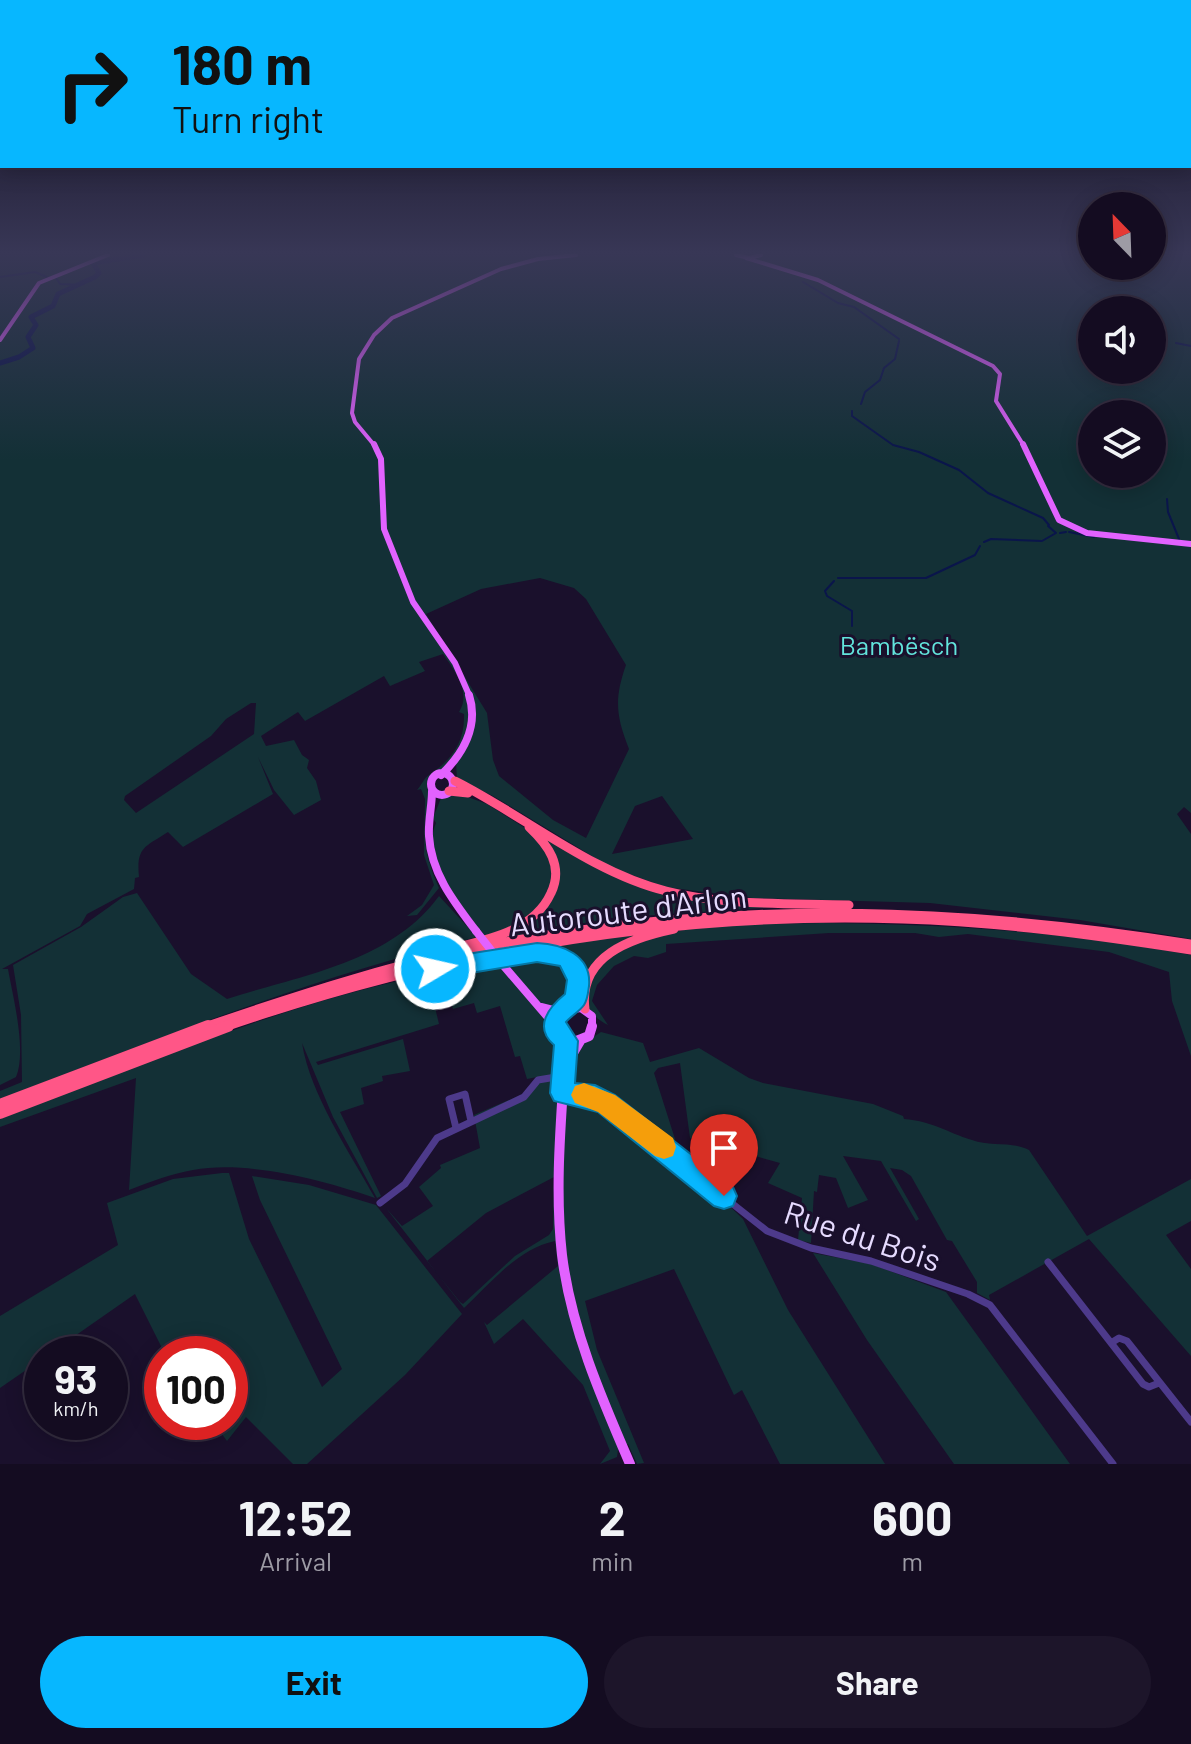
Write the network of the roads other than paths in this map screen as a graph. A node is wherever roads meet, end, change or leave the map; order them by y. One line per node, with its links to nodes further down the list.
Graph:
1 (11, 323): 4 (main road)
2 (386, 323): 6 (main road)
3 (906, 323): 5 (main road)
4 (0, 340)
5 (1191, 544)
6 (457, 760): 7 (main road); 8 (main road)
7 (441, 775): 8 (main road); 9 (main road)
8 (454, 779): 10 (main road); 12 (highway)
9 (432, 791): 10 (main road); 11 (main road)
10 (446, 792): 11 (main road); 17 (highway)
11 (432, 810): 18 (main road, bridge)
12 (888, 910): 14 (highway, Autoroute d'Arlon); 17 (highway, Autoroute d'Arlon)
13 (729, 920): 15 (highway, Autoroute d'Arlon); 16 (highway, Autoroute d'Arlon); 20 (highway)
14 (1191, 944)
15 (1191, 950)
16 (422, 967): 19 (highway); 27 (highway, Autoroute d'Arlon)
17 (384, 970): 26 (highway, Autoroute d'Arlon)
18 (541, 1007): 19 (main road); 21 (main road)
19 (565, 1009): 20 (main road); 21 (main road)
20 (585, 1009): 23 (main road)
21 (554, 1022): 22 (main road)
22 (566, 1041): 23 (main road); 24 (main road)
23 (580, 1041): 24 (main road)
24 (565, 1071): 25 (main road); 28 (street)
25 (563, 1093): 35 (main road); 36 (street, Rue du Bois)
26 (0, 1105)
27 (0, 1113)
28 (472, 1121): 29 (street); 29 (street)
29 (456, 1128): 30 (street)
30 (380, 1203)
31 (1048, 1262): 32 (street)
32 (1111, 1343): 33 (street); 33 (street)
33 (1159, 1383): 34 (street)
34 (1191, 1422)
35 (630, 1464)
36 (1113, 1464)

